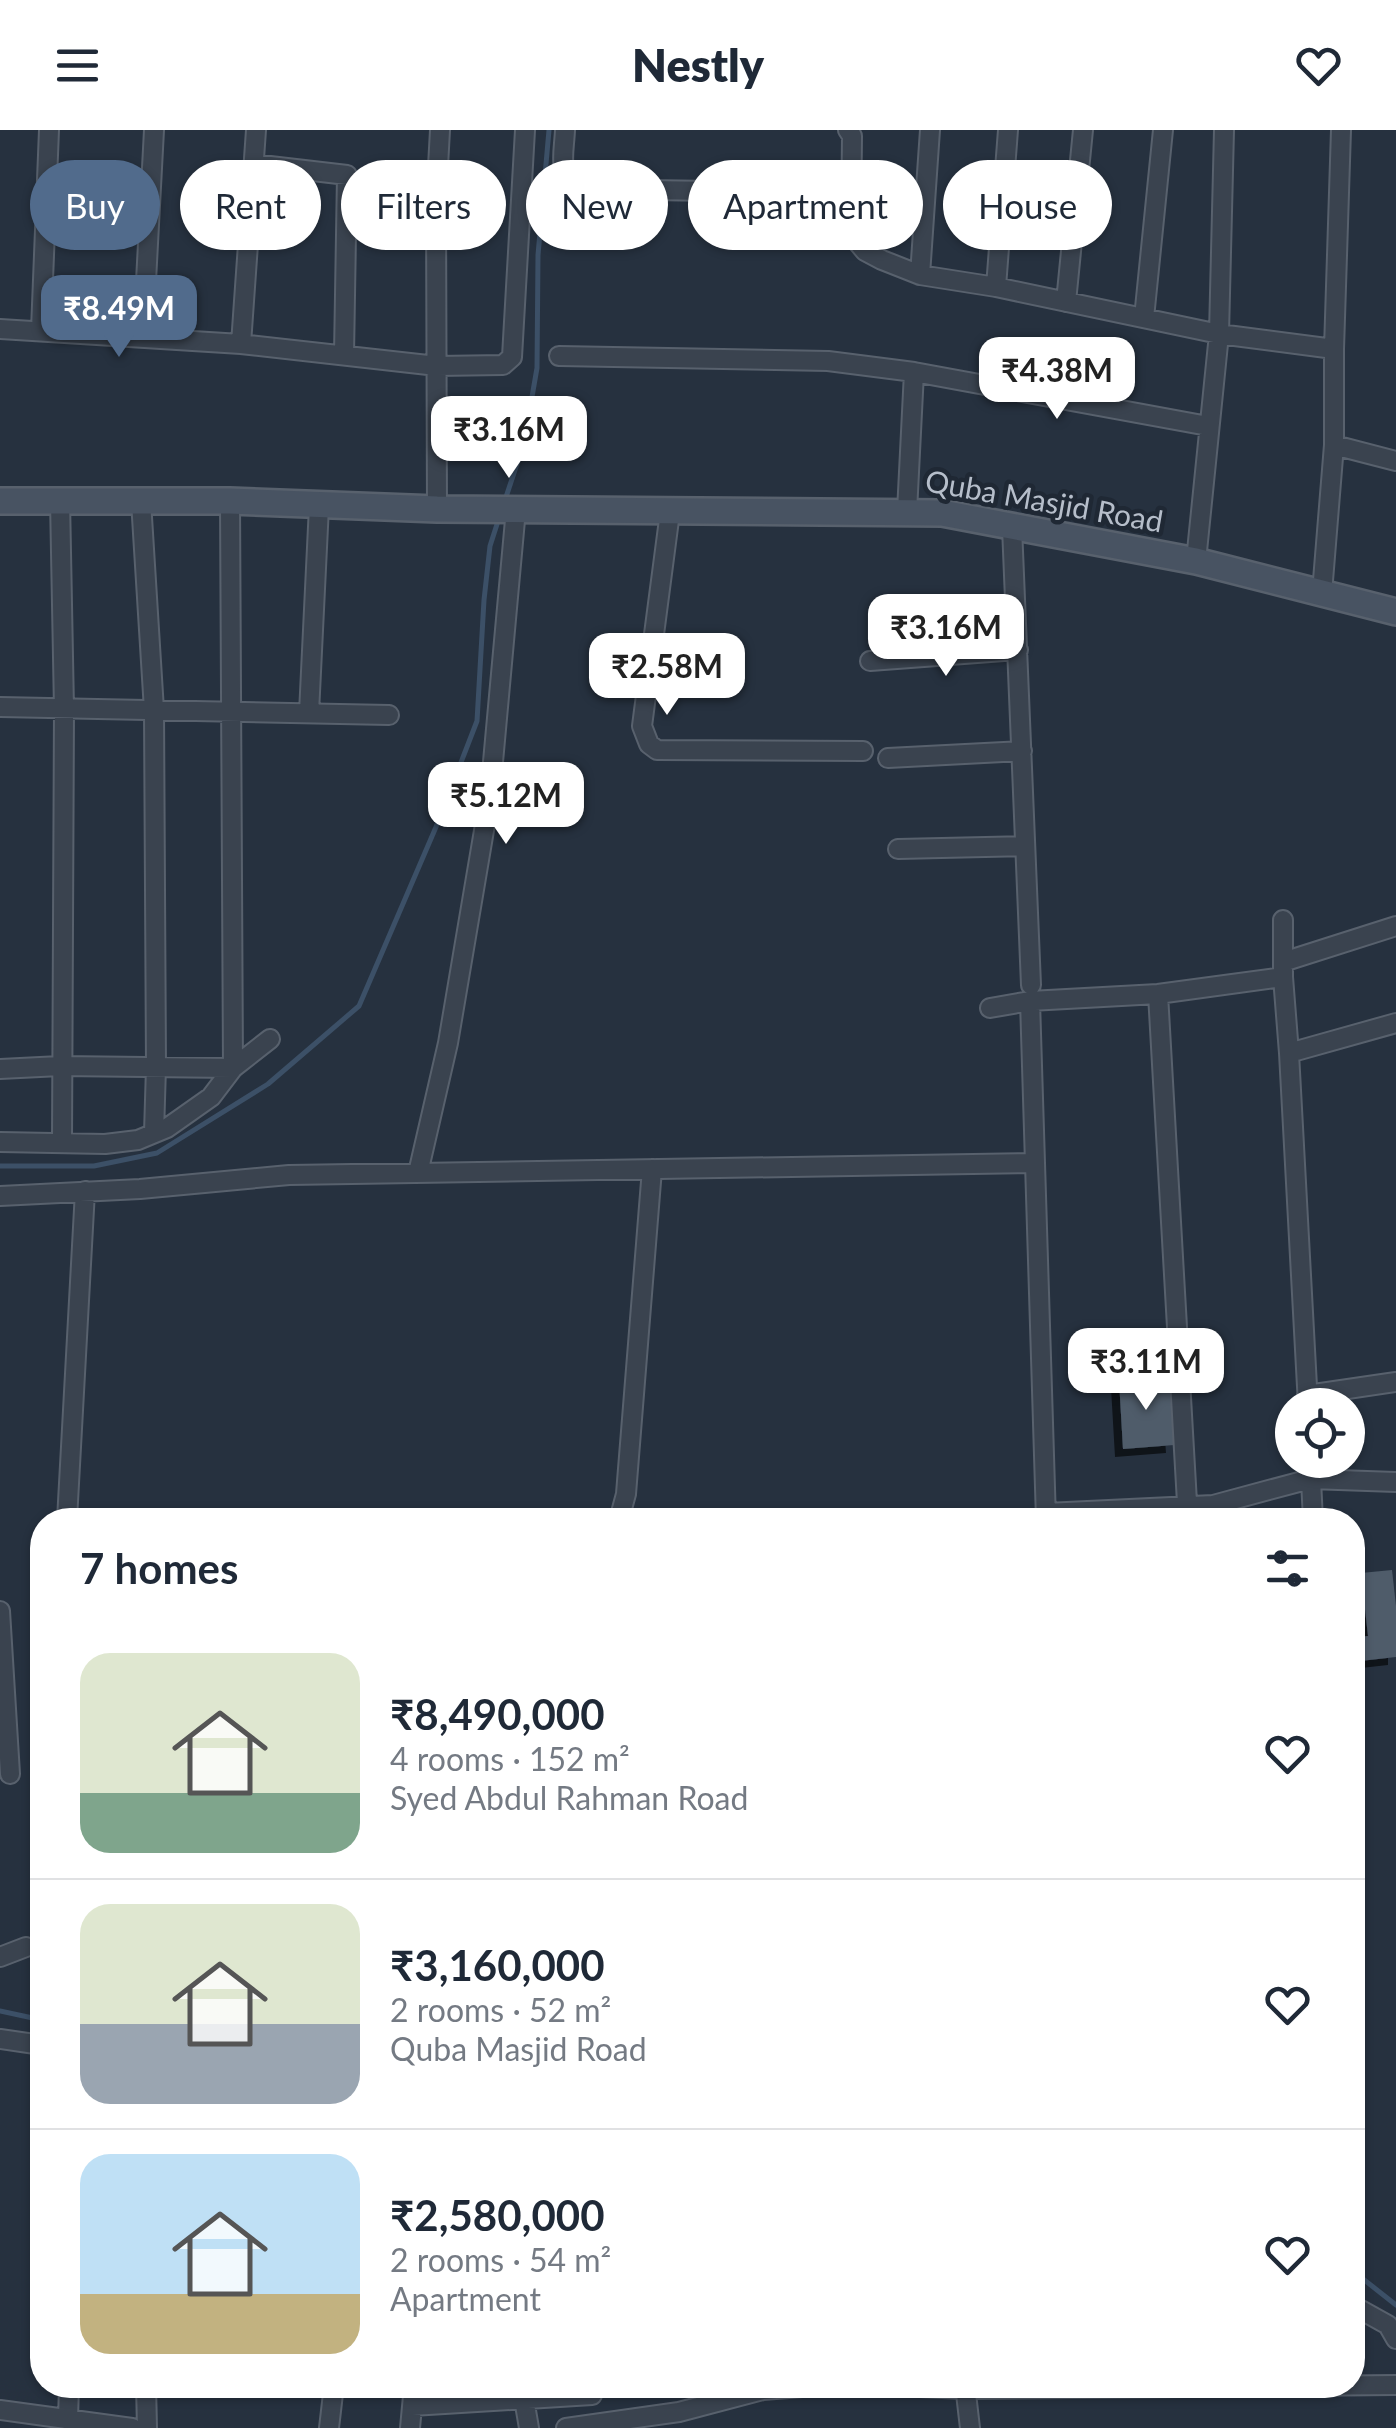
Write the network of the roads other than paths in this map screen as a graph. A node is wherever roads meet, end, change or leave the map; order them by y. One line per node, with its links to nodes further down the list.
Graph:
1 (49, 130): 25 (street)
2 (154, 130): 27 (street)
3 (256, 130): 14 (street)
4 (440, 130): 32 (street)
5 (525, 130): 32 (street)
6 (565, 130): 17 (street)
7 (848, 130): 15 (street)
8 (930, 130): 20 (street)
9 (1008, 130): 21 (street)
10 (1083, 130): 22 (street)
11 (1163, 130): 23 (street)
12 (1224, 130): 26 (street)
13 (1341, 130): 29 (street)
14 (253, 160)
15 (852, 160)
16 (321, 171): 30 (street)
17 (688, 191)
18 (247, 250): 28 (street)
19 (866, 250): 20 (street)
20 (920, 275): 21 (street)
21 (996, 288): 22 (street)
22 (1066, 302): 23 (street)
23 (1144, 318): 26 (street)
24 (0, 329): 25 (street)
25 (41, 330): 27 (street)
26 (1219, 334): 29 (street); 34 (street)
27 (143, 338): 28 (street)
28 (241, 344): 30 (street)
29 (1334, 348): 35 (street)
30 (344, 355): 32 (street)
31 (559, 356): 33 (street)
32 (437, 366): 42 (street)
33 (914, 372): 34 (street); 45 (street)
34 (1208, 426): 47 (street)
35 (1334, 445): 36 (street); 48 (street)
36 (1396, 460)
37 (60, 500): 38 (street, Quba Masjid Road); 39 (street, Quba Masjid Road); 53 (street)
38 (0, 501)
39 (140, 501): 40 (street, Quba Masjid Road); 54 (street)
40 (230, 501): 41 (street, Quba Masjid Road); 55 (street)
41 (319, 506): 42 (street, Quba Masjid Road); 56 (street)
42 (450, 509): 43 (street, Quba Masjid Road)
43 (516, 509): 44 (street, Quba Masjid Road); 81 (street)
44 (670, 512): 45 (street, Quba Masjid Road); 58 (street)
45 (907, 512): 46 (street, Quba Masjid Road)
46 (1012, 526): 47 (street, Quba Masjid Road); 50 (street)
47 (1196, 562): 48 (street, Quba Masjid Road)
48 (1322, 593): 49 (street, Quba Masjid Road)
49 (1396, 612)
50 (1018, 650): 51 (street); 59 (street)
51 (870, 662)
52 (0, 707): 53 (street)
53 (64, 708): 54 (street); 72 (street)
54 (154, 710): 55 (street); 73 (street)
55 (233, 712): 56 (street); 74 (street)
56 (309, 713): 57 (street)
57 (389, 715)
58 (863, 751)
59 (1022, 751): 60 (street); 61 (street)
60 (888, 758)
61 (1026, 846): 62 (street); 66 (street)
62 (898, 850)
63 (1283, 920): 65 (street)
64 (1396, 926): 65 (street)
65 (1282, 969): 67 (street); 71 (street)
66 (1031, 993): 67 (street); 68 (street); 79 (street)
67 (1158, 994): 92 (street)
68 (990, 1008)
69 (1396, 1023): 71 (street)
70 (270, 1039): 74 (street)
71 (1289, 1053): 85 (street)
72 (60, 1066): 73 (street); 75 (street); 78 (street)
73 (156, 1067): 74 (street); 76 (street)
74 (233, 1068): 76 (street)
75 (0, 1069)
76 (154, 1133): 78 (street)
77 (0, 1142): 78 (street)
78 (62, 1143)
79 (1036, 1163): 80 (street); 91 (street)
80 (652, 1169): 81 (street); 90 (street)
81 (418, 1174): 82 (street)
82 (86, 1191): 83 (street); 89 (street)
83 (0, 1196)
84 (1396, 1382): 86 (street)
85 (1307, 1388)
86 (1365, 1388)
87 (1310, 1480): 88 (street); 93 (street); 94 (street)
88 (1396, 1482)
89 (67, 1508)
90 (622, 1508)
91 (1046, 1508)
92 (1188, 1508)
93 (1205, 1508)
94 (1312, 1508)
95 (0, 1610): 96 (street)
96 (10, 1774)
97 (26, 1947): 98 (street)
98 (0, 1957)
99 (0, 2040): 100 (street)
100 (30, 2044)
101 (1365, 2312): 102 (street)
102 (1396, 2340)
103 (1365, 2385): 104 (street)
104 (1396, 2385)
105 (69, 2398): 116 (street)
106 (146, 2398): 119 (street)
107 (333, 2398): 120 (street)
108 (413, 2398): 114 (street)
109 (532, 2398): 113 (street)
110 (593, 2398): 117 (street)
111 (726, 2398): 117 (street)
112 (966, 2398): 124 (street)
113 (524, 2399): 114 (street); 122 (street)
114 (412, 2406): 121 (street)
115 (0, 2410): 116 (street)
116 (68, 2420): 118 (street)
117 (595, 2426): 123 (street)
118 (132, 2428)
119 (147, 2428)
120 (330, 2428)
121 (410, 2428)
122 (530, 2428)
123 (566, 2428)
124 (970, 2428)

